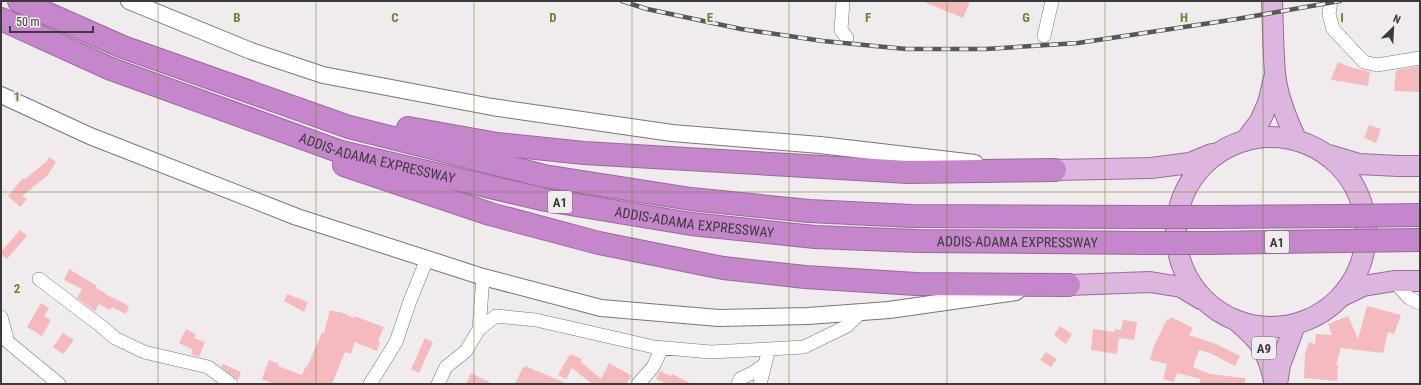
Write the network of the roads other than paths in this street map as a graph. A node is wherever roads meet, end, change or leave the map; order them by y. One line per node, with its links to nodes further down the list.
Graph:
1 (19, 1): 10 (highway, ADDIS-ADAMA EXPRESSWAY / A1)
2 (129, 1): 20 (street)
3 (844, 1): 9 (street)
4 (1052, 1): 8 (street)
5 (1272, 1): 13 (main road)
6 (1331, 1): 11 (street)
7 (1, 19): 12 (highway, ADDIS-ADAMA EXPRESSWAY / A1)
8 (1044, 36)
9 (847, 38)
10 (122, 47): 20 (highway); 21 (highway, ADDIS-ADAMA EXPRESSWAY / A1, bridge)
11 (1420, 58)
12 (111, 70): 22 (highway, ADDIS-ADAMA EXPRESSWAY / A1, bridge); 28 (highway)
13 (1275, 74): 15 (main road); 16 (main road)
14 (1, 95): 23 (street)
15 (1245, 141): 16 (main road); 17 (main road)
16 (1297, 141): 18 (main road)
17 (1223, 150): 20 (main road); 30 (main road)
18 (1324, 153): 19 (main road); 29 (main road)
19 (1420, 166)
20 (1055, 170)
21 (1420, 215)
22 (1420, 240)
23 (427, 260): 24 (street); 42 (street)
24 (483, 277): 32 (street); 36 (street)
25 (40, 279): 41 (street)
26 (1394, 281): 27 (main road); 29 (main road); 31 (street)
27 (1420, 281)
28 (1069, 285): 30 (main road); 32 (street)
29 (1342, 296): 35 (main road)
30 (1207, 302): 34 (main road)
31 (1420, 302)
32 (861, 312): 38 (street)
33 (1, 318): 40 (street)
34 (1237, 321): 35 (main road); 47 (main road, A9)
35 (1295, 325): 47 (main road, A9)
36 (479, 329): 37 (street); 43 (street)
37 (662, 348): 38 (street); 44 (street)
38 (769, 350): 39 (street)
39 (765, 364): 45 (street); 46 (street)
40 (59, 384)
41 (231, 384)
42 (370, 384)
43 (438, 384)
44 (638, 384)
45 (738, 384)
46 (760, 384)
47 (1276, 384)

